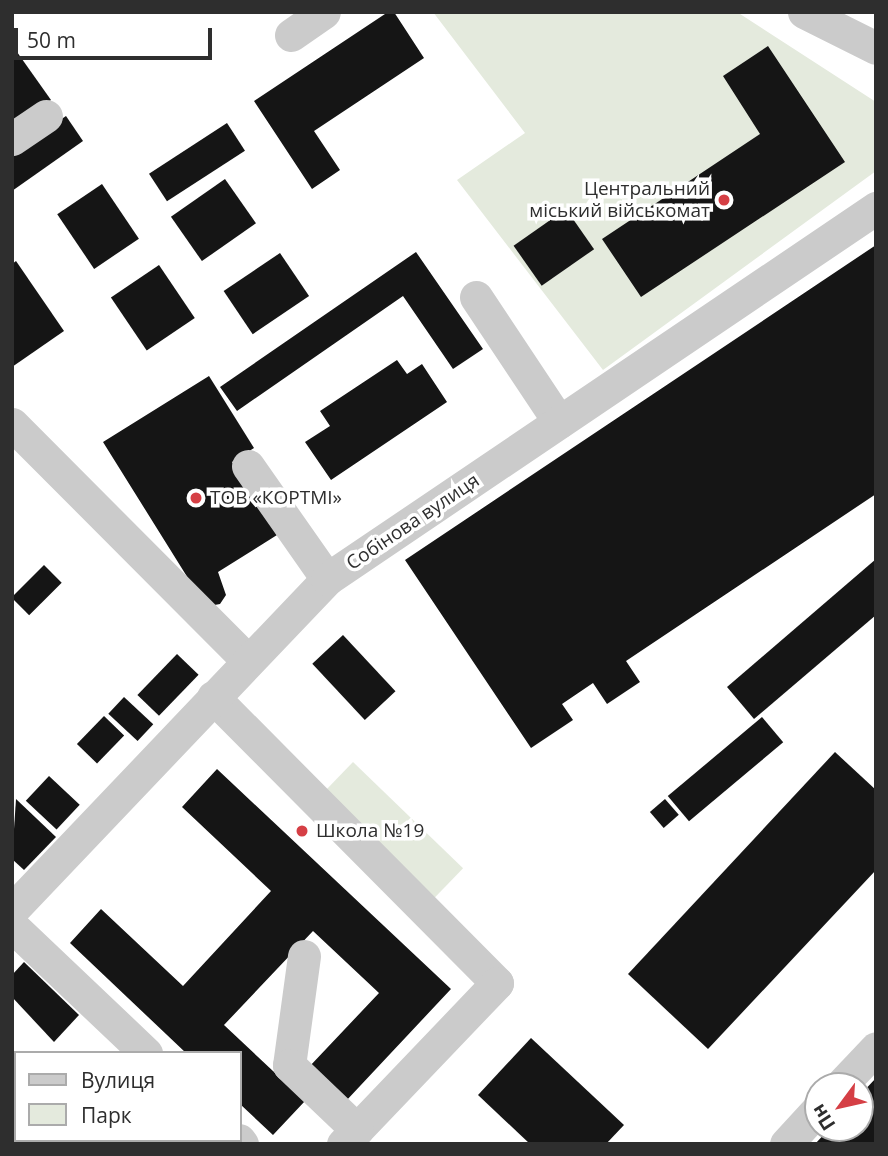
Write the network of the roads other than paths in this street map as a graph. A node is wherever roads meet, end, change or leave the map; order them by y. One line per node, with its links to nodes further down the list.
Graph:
1 (324, 12): 3 (street)
2 (804, 12): 4 (street)
3 (291, 36)
4 (876, 48)
5 (46, 116): 6 (street)
6 (12, 139)
7 (876, 208): 9 (street, Собінова вулиця)
8 (476, 297): 9 (street)
9 (559, 422): 12 (street, Собінова вулиця)
10 (12, 424): 13 (street)
11 (248, 466): 12 (street)
12 (327, 579): 13 (street, Собінова вулиця)
13 (248, 661): 14 (street, Собінова вулиця)
14 (213, 697): 15 (street, Собінова вулиця); 22 (street)
15 (12, 910)
16 (12, 926): 19 (street)
17 (304, 956): 22 (street)
18 (876, 1048): 20 (street)
19 (144, 1051)
20 (853, 1072)
21 (804, 1125): 23 (street)
22 (350, 1137)
23 (786, 1144)

